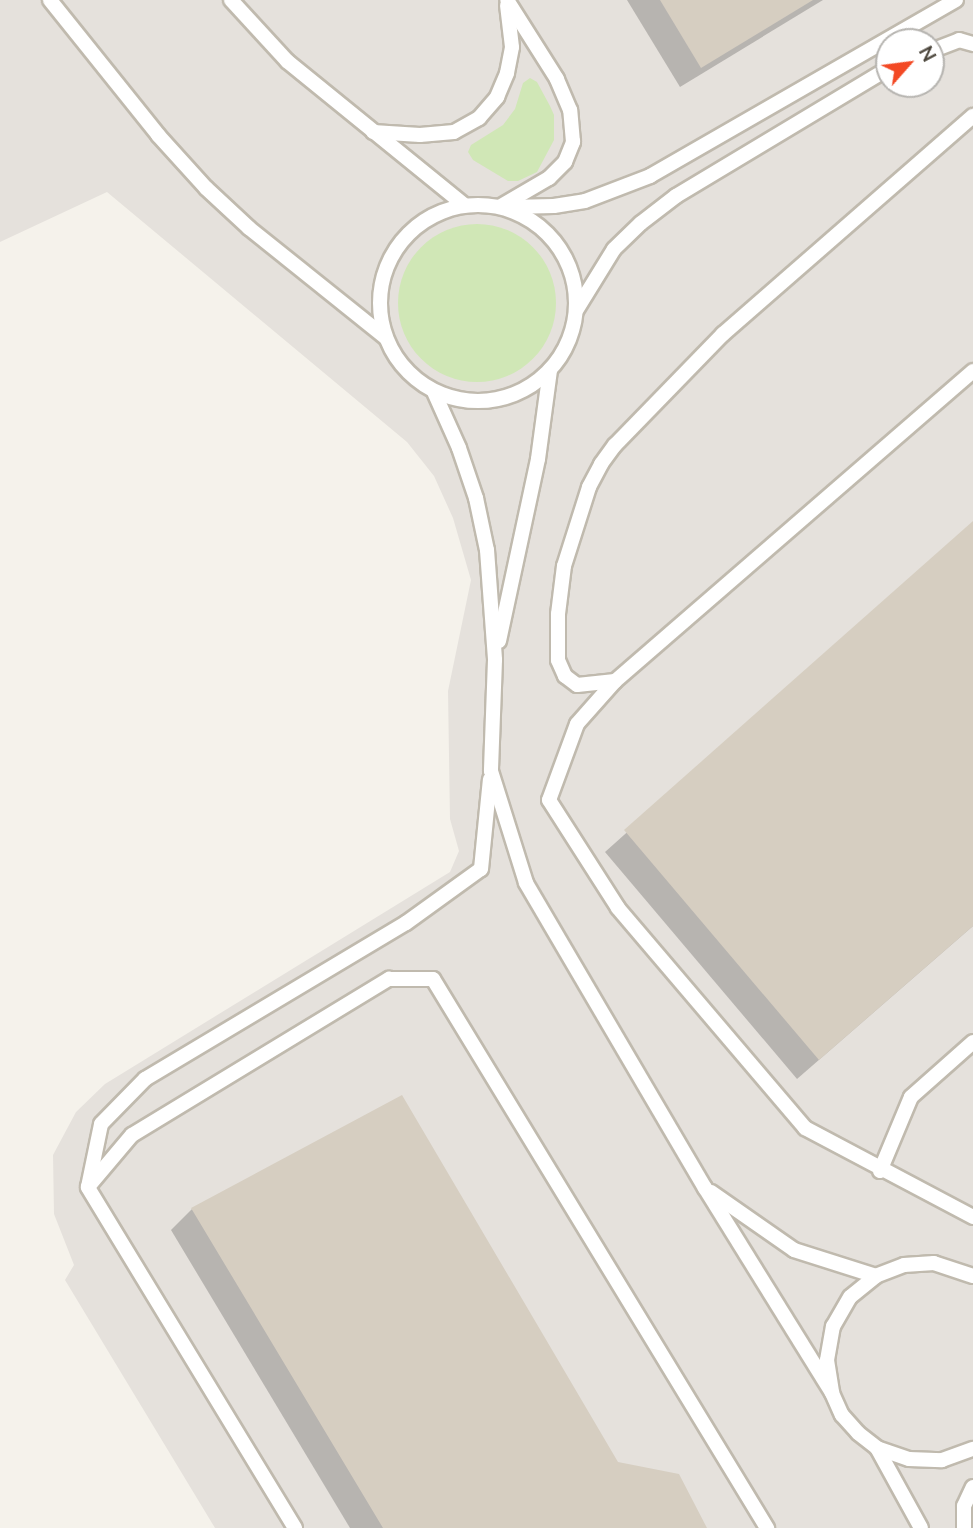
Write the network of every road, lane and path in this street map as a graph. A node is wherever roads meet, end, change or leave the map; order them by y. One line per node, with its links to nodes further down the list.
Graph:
1 (50, 0): 13 (lane)
2 (231, 0): 9 (lane)
3 (506, 0): 9 (lane); 11 (lane)
4 (956, 0): 11 (lane)
5 (973, 44): 6 (lane)
6 (945, 46)
7 (875, 76): 12 (lane)
8 (973, 116): 18 (lane)
9 (373, 132): 10 (lane)
10 (464, 205): 11 (lane); 13 (lane)
11 (500, 207): 12 (lane)
12 (576, 310): 14 (lane)
13 (385, 337): 16 (lane)
14 (550, 370): 16 (lane); 17 (lane)
15 (973, 372): 18 (lane)
16 (435, 392): 17 (lane)
17 (495, 660): 19 (lane)
18 (615, 681): 21 (lane)
19 (491, 771): 22 (lane); 23 (lane)
20 (973, 1042): 21 (lane)
21 (880, 1171): 24 (lane)
22 (88, 1187): 31 (lane); 32 (lane)
23 (705, 1188): 25 (lane); 27 (lane)
24 (973, 1217)
25 (877, 1276): 26 (lane); 27 (lane)
26 (973, 1276)
27 (832, 1393): 28 (lane)
28 (877, 1448): 29 (lane); 33 (lane)
29 (973, 1449)
30 (973, 1487): 34 (lane)
31 (295, 1528)
32 (768, 1528)
33 (921, 1528)
34 (964, 1528)

